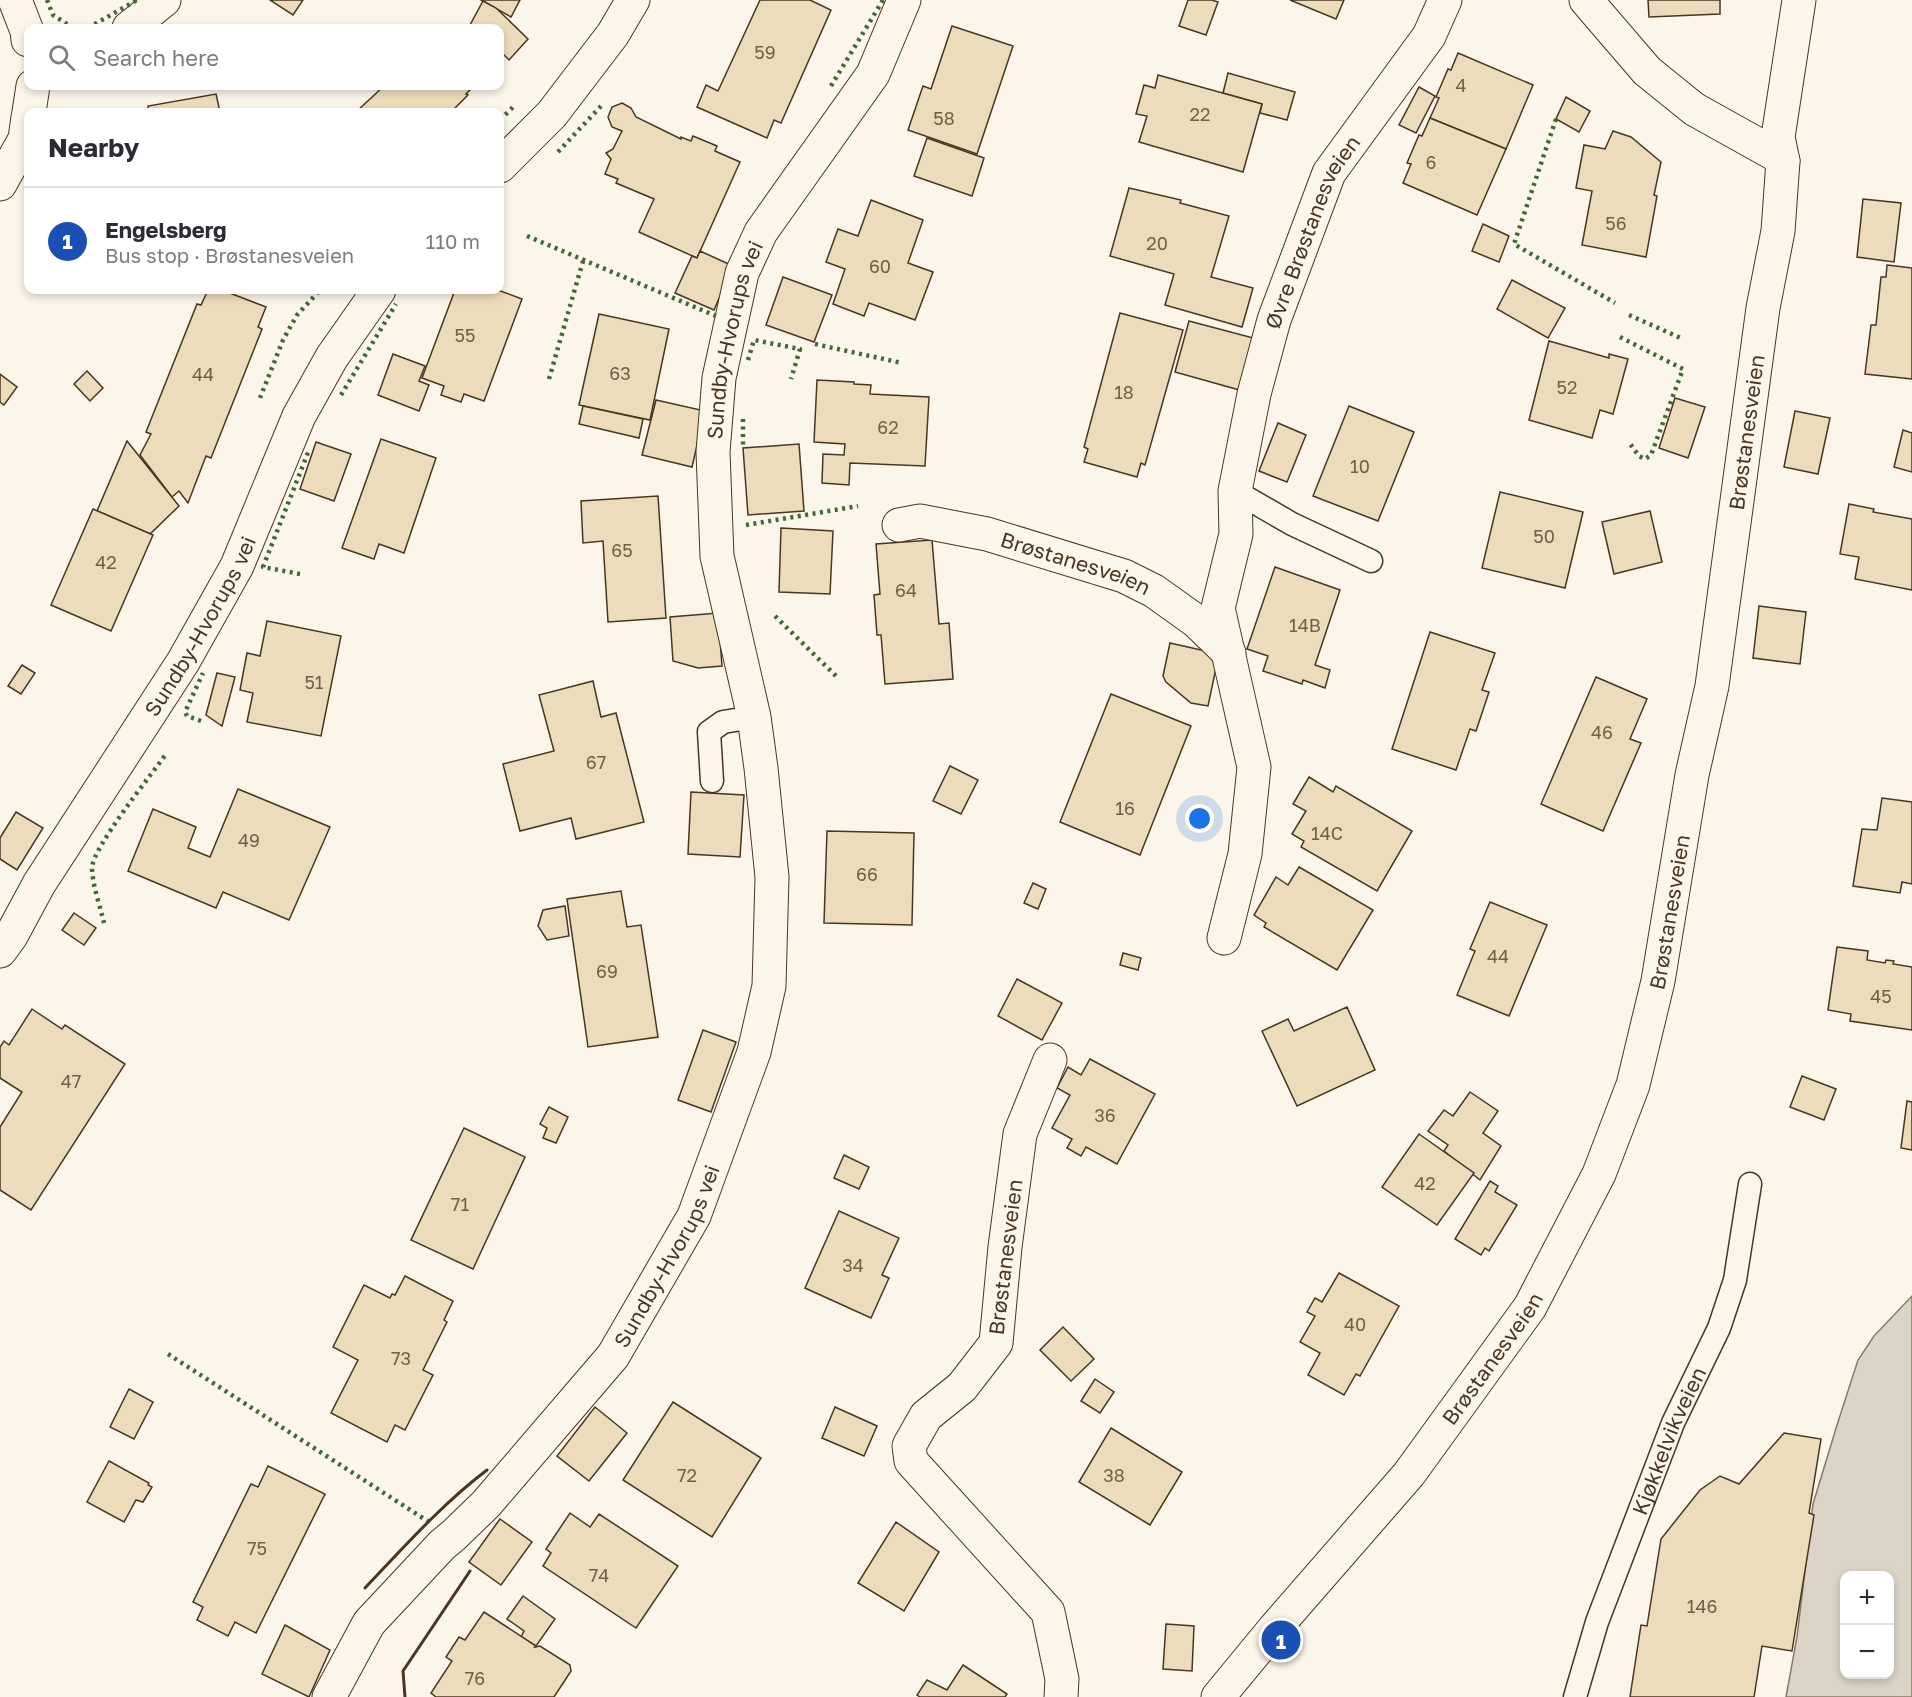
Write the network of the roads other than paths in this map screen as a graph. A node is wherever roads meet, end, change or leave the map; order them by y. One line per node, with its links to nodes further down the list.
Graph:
1 (15, 0): 9 (street)
2 (164, 0): 8 (street)
3 (633, 0): 14 (street)
4 (904, 0): 21 (street, Sundby-Hvorups vei)
5 (1445, 0): 17 (street, Øvre Brøstanesveien)
6 (1586, 0): 13 (street)
7 (1799, 0): 13 (street, Brøstanesveien)
8 (134, 24)
9 (24, 28)
10 (32, 90): 11 (street)
11 (30, 108)
12 (24, 141): 15 (street)
13 (1783, 161): 29 (street, Brøstanesveien)
14 (504, 162)
15 (0, 184)
16 (376, 294): 24 (street, Sundby-Hvorups vei)
17 (1235, 491): 19 (lane); 20 (street, Øvre Brøstanesveien)
18 (899, 525): 20 (street, Brøstanesveien)
19 (1371, 561)
20 (1229, 653): 23 (street, Øvre Brøstanesveien)
21 (754, 717): 22 (lane); 27 (street, Sundby-Hvorups vei)
22 (712, 781)
23 (1224, 938)
24 (0, 951)
25 (1050, 1060): 28 (street, Brøstanesveien)
26 (1750, 1184): 30 (lane, Kjøkkelvikveien)
27 (329, 1697)
28 (1061, 1697)
29 (1218, 1697)
30 (1575, 1697)

